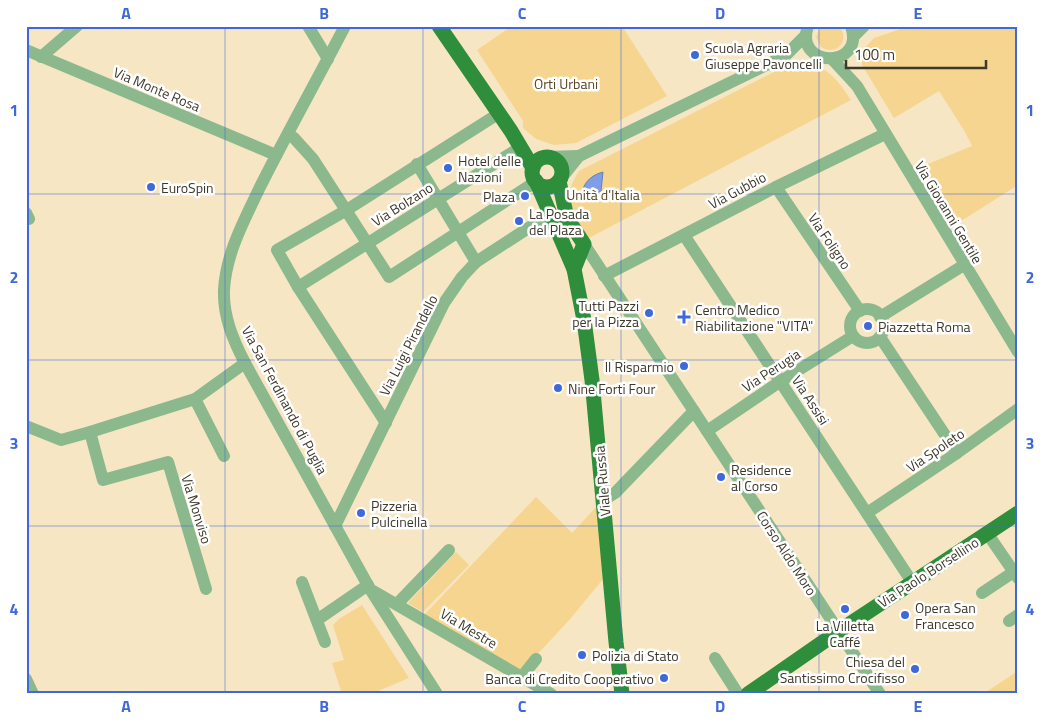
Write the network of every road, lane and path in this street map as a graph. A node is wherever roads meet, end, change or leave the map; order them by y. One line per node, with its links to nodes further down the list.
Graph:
1 (77, 26): 12 (street)
2 (308, 26): 13 (street)
3 (345, 26): 13 (street, Via San Ferdinando di Puglia)
4 (439, 26): 16 (main road)
5 (864, 26): 7 (street)
6 (807, 31): 10 (street); 11 (street)
7 (852, 32): 9 (street)
8 (26, 50): 12 (street, Via Monte Rosa)
9 (847, 52): 14 (street); 15 (street, Via Giovanni Gentile)
10 (816, 55): 11 (street); 14 (street)
11 (785, 56): 22 (street)
12 (41, 57): 21 (street, Via Monte Rosa)
13 (328, 59): 18 (street, Via San Ferdinando di Puglia)
14 (832, 59): 15 (street, Via Giovanni Gentile)
15 (857, 86): 19 (street, Via Giovanni Gentile)
16 (498, 114): 17 (main road); 24 (street)
17 (511, 131): 20 (main road, Viale Russia); 23 (main road)
18 (288, 134): 21 (street, Via San Ferdinando di Puglia); 29 (street)
19 (884, 134): 27 (street, Via Gubbio); 36 (street, Via Giovanni Gentile)
20 (521, 147): 25 (main road, Viale Russia); 28 (street, Via Bolzano)
21 (276, 155): 45 (street, Via San Ferdinando di Puglia)
22 (580, 156): 23 (street); 26 (street)
23 (546, 157): 25 (main road); 26 (main road)
24 (417, 164): 28 (street); 29 (street)
25 (533, 178): 26 (main road); 30 (main road, Viale Russia); 31 (street)
26 (558, 181): 34 (main road, Corso Aldo Moro)
27 (776, 187): 32 (street, Via Gubbio); 40 (street, Via Foligno)
28 (439, 199): 31 (street); 33 (street, Via Bolzano)
29 (345, 210): 33 (street); 39 (street)
30 (550, 214): 35 (street, Via Luigi Pirandello); 37 (main road, Viale Russia)
31 (459, 232): 33 (street); 35 (street)
32 (684, 235): 38 (street, Via Gubbio); 46 (street, Via Assisi)
33 (367, 244): 39 (street, Via Bolzano)
34 (584, 244): 37 (main road); 38 (street, Corso Aldo Moro)
35 (476, 262): 50 (street, Via Luigi Pirandello)
36 (964, 265): 41 (street); 44 (street, Via Giovanni Gentile)
37 (574, 270): 56 (main road, Viale Russia)
38 (604, 276): 49 (street, Corso Aldo Moro)
39 (298, 287): 50 (street)
40 (860, 311): 41 (street); 42 (street)
41 (880, 316): 43 (street)
42 (853, 336): 43 (street); 46 (street, Via Perugia)
43 (880, 337): 54 (street)
44 (1018, 352)
45 (244, 362): 47 (street); 59 (street, Via San Ferdinando di Puglia)
46 (781, 381): 52 (street, Via Perugia); 57 (street, Via Assisi)
47 (195, 399): 53 (street); 55 (street)
48 (1018, 409): 54 (street, Via Spoleto)
49 (694, 412): 52 (street, Corso Aldo Moro); 56 (street)
50 (386, 423): 59 (street, Via Luigi Pirandello)
51 (26, 426): 53 (street)
52 (707, 431): 70 (street, Corso Aldo Moro)
53 (90, 432): 66 (street, Via Monviso)
54 (957, 453): 57 (street, Via Spoleto)
55 (224, 456)
56 (604, 500): 77 (main road, Viale Russia)
57 (867, 513): 64 (street, Via Assisi)
58 (1018, 513): 60 (main road, Via Paolo Borsellino)
59 (335, 526): 65 (street, Via San Ferdinando di Puglia)
60 (987, 533): 62 (street); 64 (main road, Via Paolo Borsellino)
61 (449, 550): 68 (street)
62 (1016, 573): 67 (street)
63 (302, 582): 69 (street)
64 (912, 582): 70 (main road, Via Paolo Borsellino)
65 (369, 587): 68 (street, Via Mestre); 69 (street); 75 (street, Via San Ferdinando di Puglia)
66 (206, 590)
67 (982, 593)
68 (398, 604): 74 (street, Via Mestre)
69 (317, 620): 71 (street)
70 (839, 631): 79 (main road, Via Paolo Borsellino); 80 (street, Corso Aldo Moro)
71 (325, 642)
72 (716, 658): 78 (street)
73 (536, 659): 74 (street)
74 (521, 678): 76 (street, Via Mestre)
75 (437, 694)
76 (551, 694)
77 (622, 694)
78 (738, 694)
79 (748, 694)
80 (880, 694)

